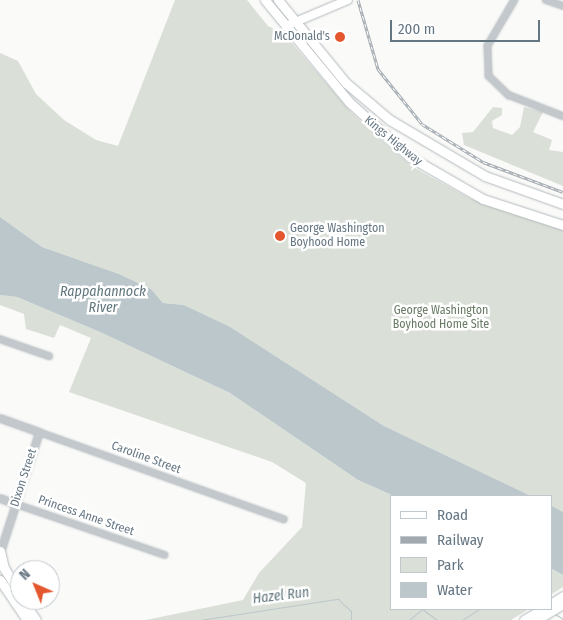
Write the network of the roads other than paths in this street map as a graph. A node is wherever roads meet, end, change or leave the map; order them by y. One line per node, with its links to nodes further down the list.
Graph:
1 (265, 0): 8 (main road, Kings Highway)
2 (278, 0): 7 (main road, Kings Highway)
3 (348, 0): 7 (main road)
4 (514, 0): 9 (street)
5 (546, 0): 6 (street)
6 (563, 6)
7 (295, 21): 8 (main road); 10 (main road, Kings Highway)
8 (286, 26): 11 (main road, Kings Highway)
9 (563, 116)
10 (563, 204)
11 (563, 225)
12 (0, 339): 13 (street)
13 (50, 356)
14 (0, 418): 15 (street, Caroline Street)
15 (39, 432): 17 (street, Dixon Street); 18 (street, Caroline Street)
16 (0, 498): 17 (street, Princess Anne Street)
17 (16, 504): 19 (street, Dixon Street); 20 (street, Princess Anne Street)
18 (284, 519)
19 (0, 551): 22 (main road)
20 (165, 555)
21 (0, 576): 24 (main road)
22 (10, 579)
23 (0, 580): 27 (main road)
24 (10, 587)
25 (541, 610): 28 (main road)
26 (553, 610): 29 (main road)
27 (27, 620)
28 (524, 620)
29 (536, 620)

